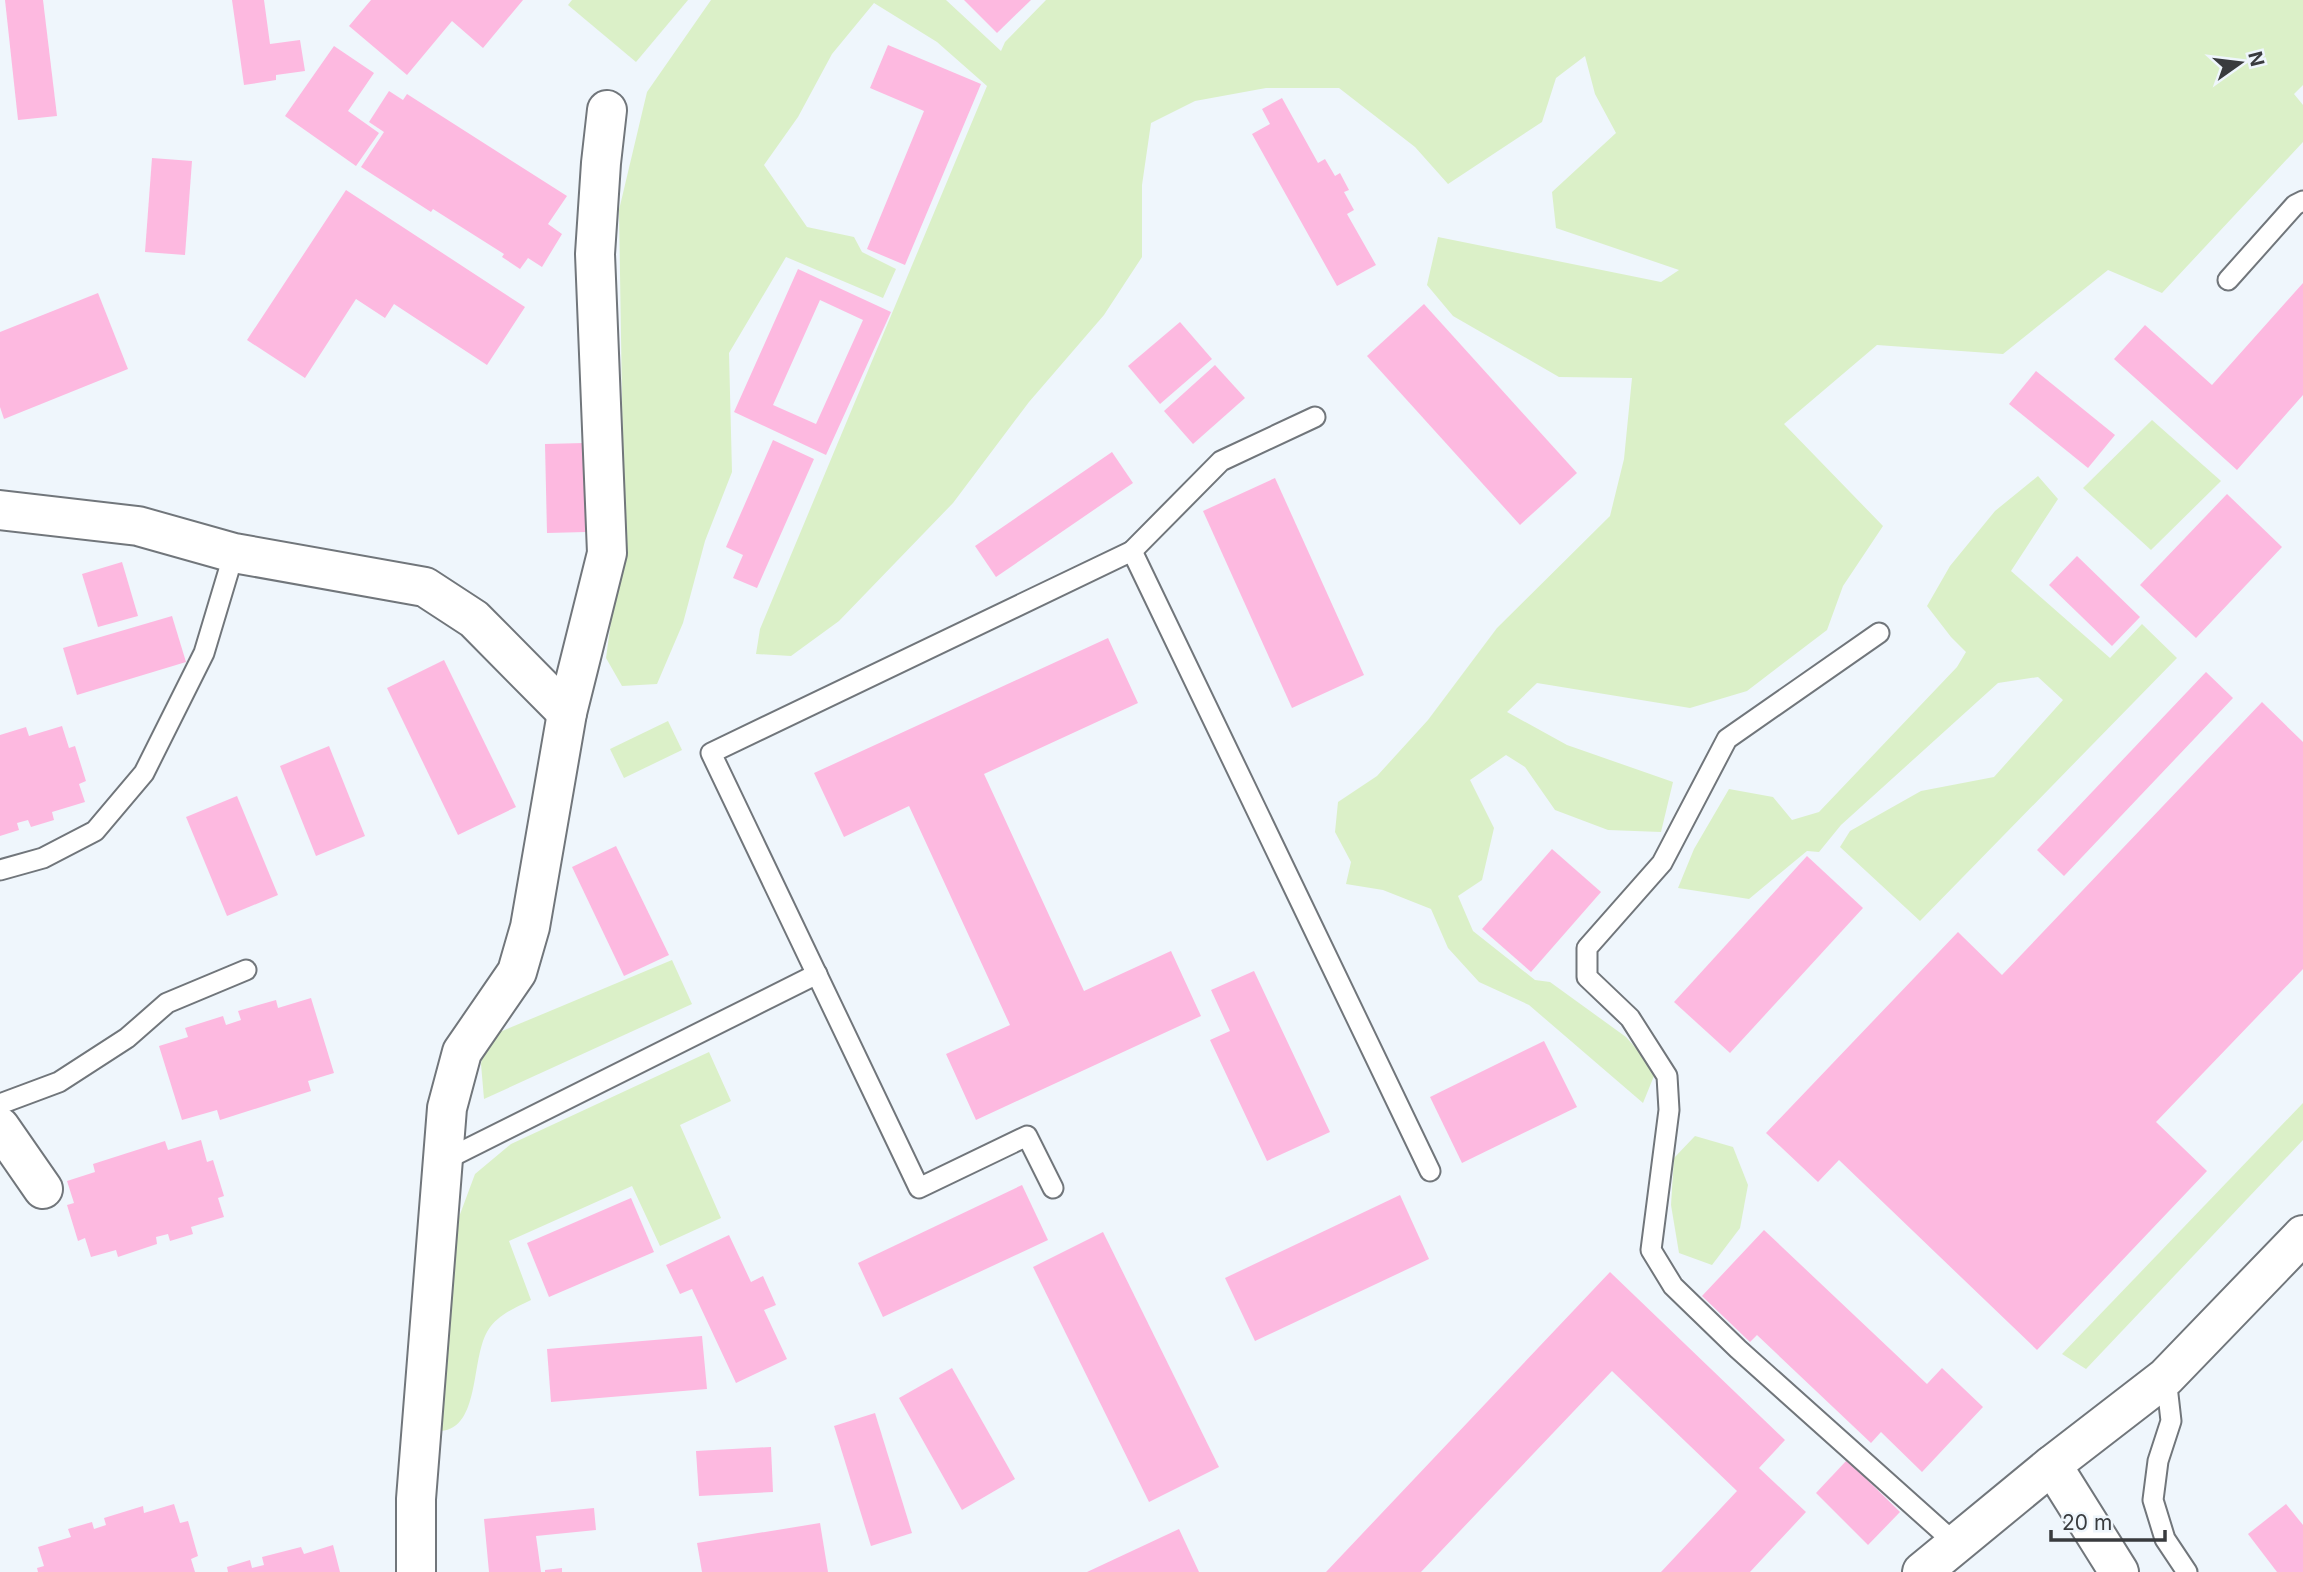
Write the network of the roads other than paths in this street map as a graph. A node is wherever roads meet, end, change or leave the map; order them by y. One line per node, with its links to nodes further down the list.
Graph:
1 (607, 110): 9 (street)
2 (2303, 201): 3 (lane)
3 (2228, 280)
4 (1315, 417): 6 (lane)
5 (0, 510): 7 (street)
6 (1132, 551): 12 (lane); 16 (lane)
7 (234, 554): 9 (street); 10 (lane)
8 (1879, 634): 22 (lane)
9 (567, 712): 15 (street)
10 (0, 870)
11 (246, 970): 13 (lane)
12 (817, 974): 15 (lane); 17 (lane)
13 (0, 1104)
14 (0, 1127): 18 (street)
15 (443, 1161): 23 (street)
16 (1430, 1171)
17 (1053, 1188)
18 (43, 1189)
19 (2303, 1235): 20 (street)
20 (2166, 1377): 21 (street); 26 (lane)
21 (2052, 1465): 22 (street); 25 (street)
22 (1956, 1544): 24 (street)
23 (416, 1572)
24 (1922, 1572)
25 (2119, 1572)
26 (2187, 1572)

